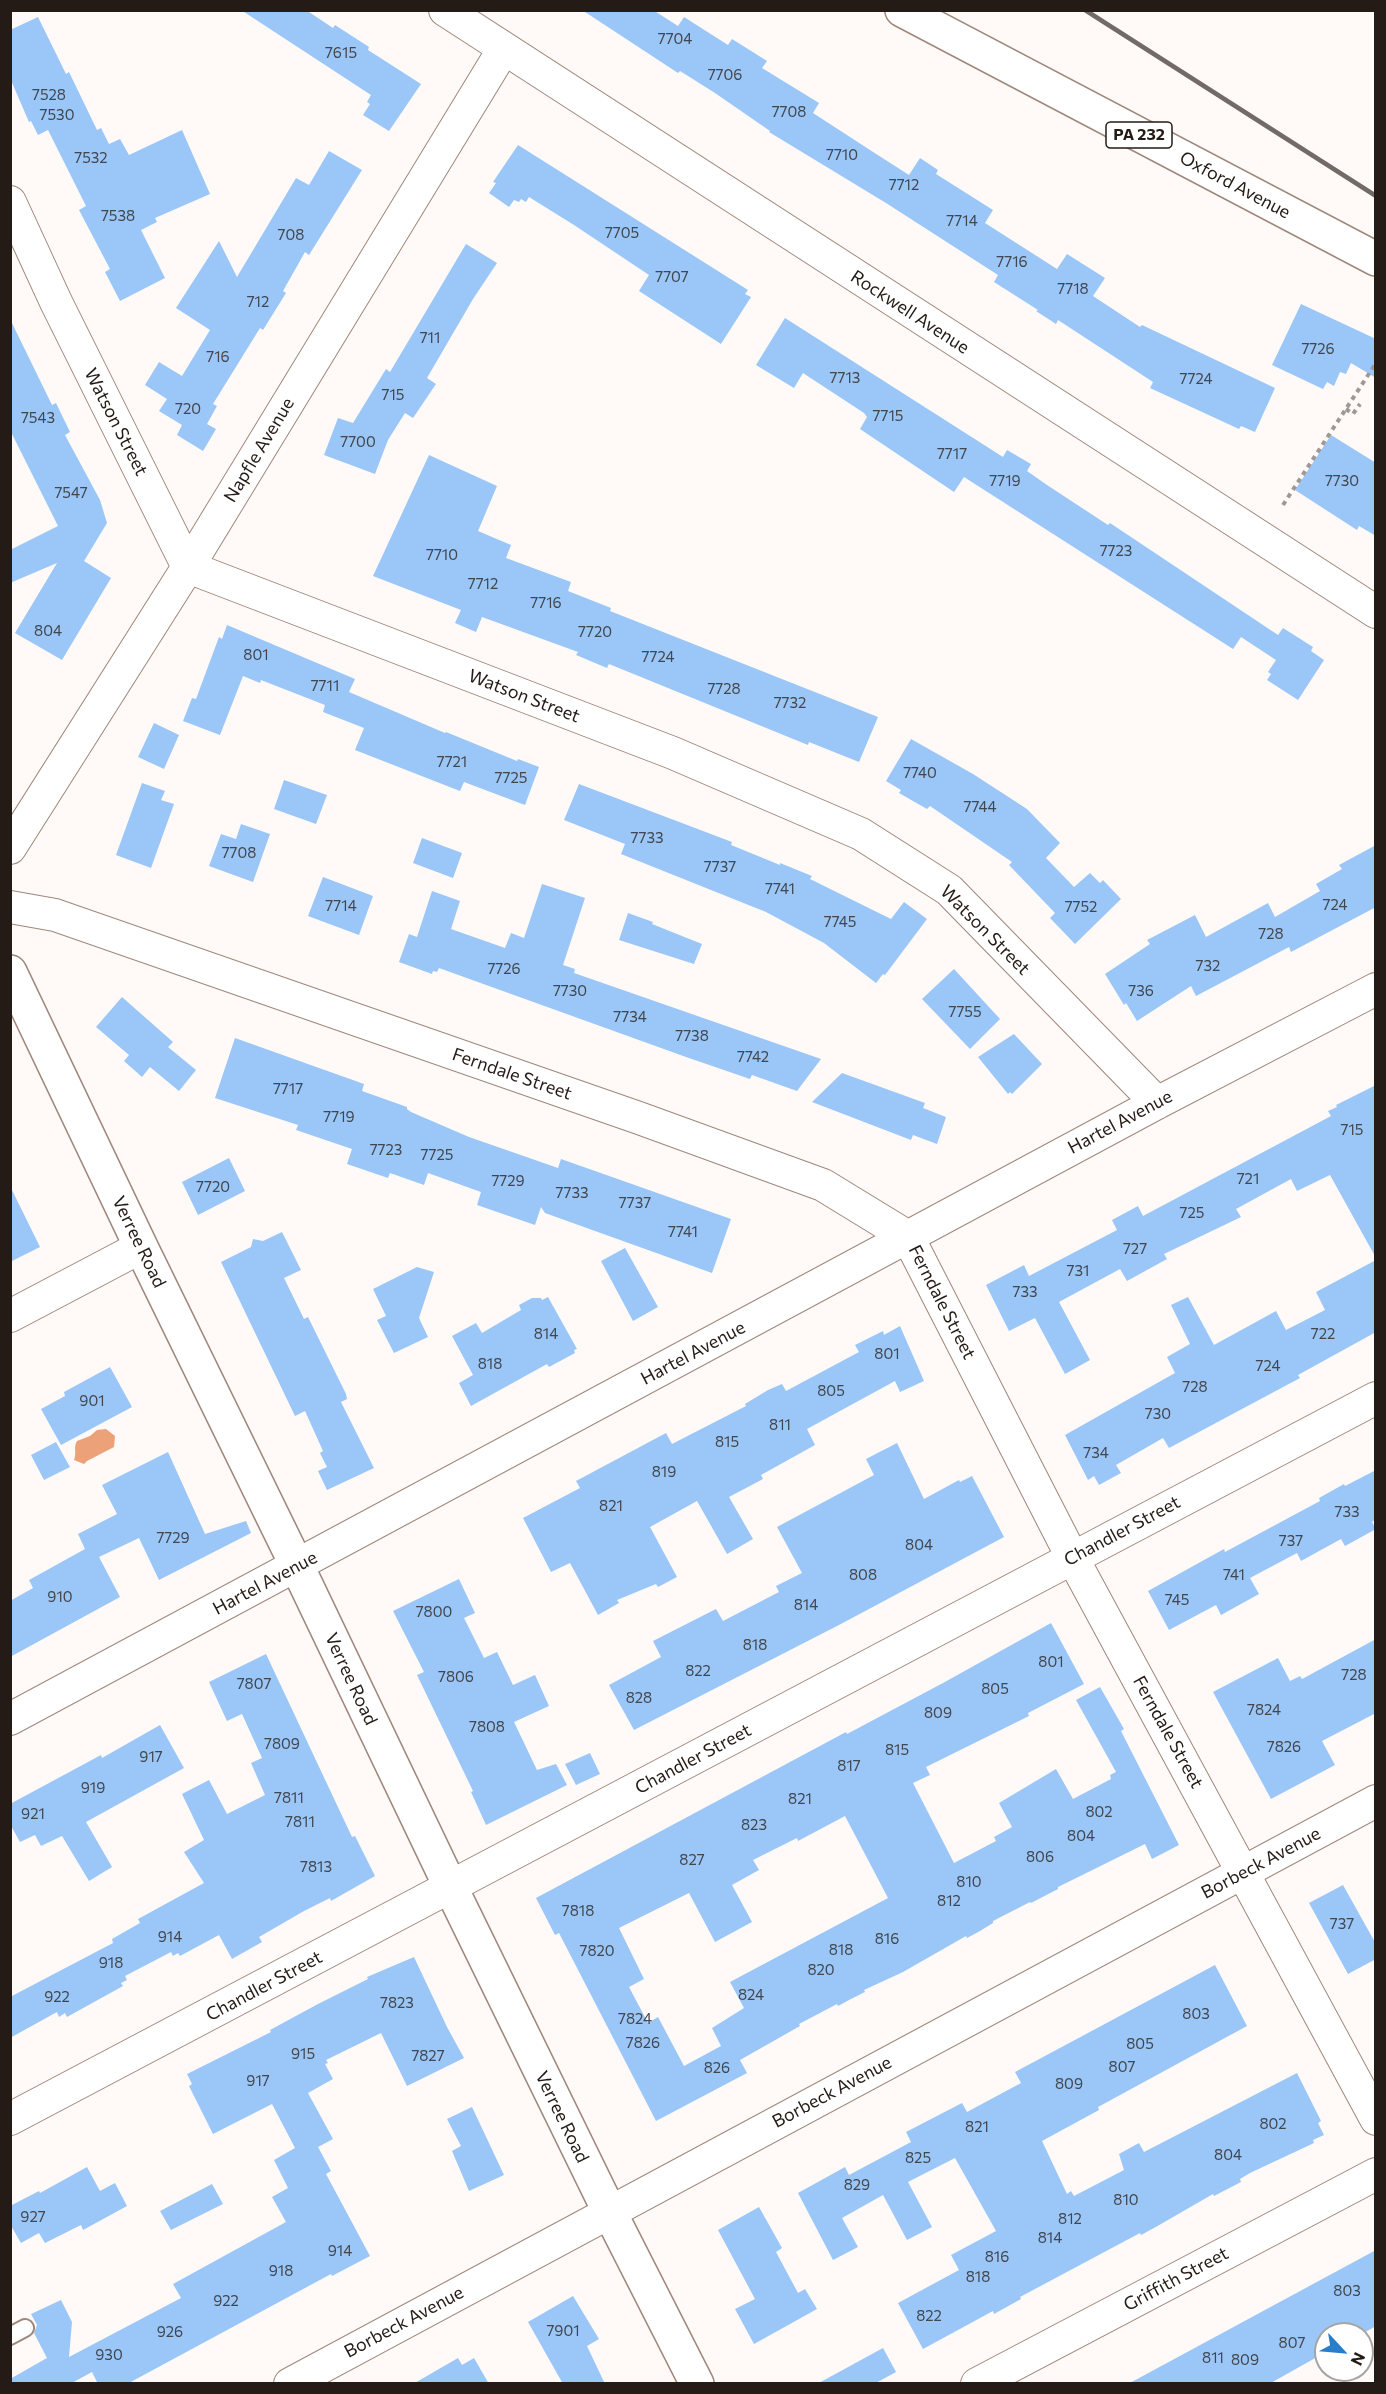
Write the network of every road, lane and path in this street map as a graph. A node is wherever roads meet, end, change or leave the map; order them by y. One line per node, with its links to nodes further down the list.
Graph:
1 (445, 10): 3 (street, Rockwell Avenue)
2 (903, 10): 5 (main road, Oxford Avenue / PA 232)
3 (503, 50): 10 (street, Napfle Avenue); 11 (street, Rockwell Avenue)
4 (10, 202): 10 (street, Watson Street)
5 (1376, 259)
6 (1376, 363): 8 (path)
7 (1360, 404): 8 (path)
8 (1346, 409): 9 (path)
9 (1283, 505)
10 (188, 567): 12 (street, Napfle Avenue); 16 (street, Watson Street)
11 (1376, 612)
12 (10, 848)
13 (10, 907): 17 (street, Ferndale Street)
14 (10, 972): 18 (main road, Verree Road)
15 (1376, 989): 16 (street, Hartel Avenue)
16 (1157, 1102): 17 (street, Hartel Avenue)
17 (908, 1237): 21 (street, Ferndale Street); 22 (street, Hartel Avenue)
18 (141, 1247): 19 (street); 22 (main road, Verree Road)
19 (10, 1316)
20 (1376, 1398): 21 (street, Chandler Street)
21 (1072, 1557): 25 (street, Ferndale Street); 26 (street, Chandler Street)
22 (297, 1566): 23 (street, Hartel Avenue); 26 (main road, Verree Road)
23 (10, 1719)
24 (1376, 1801): 25 (street, Borbeck Avenue)
25 (1244, 1872): 28 (street, Ferndale Street); 30 (street, Borbeck Avenue)
26 (450, 1888): 27 (street, Chandler Street); 30 (main road, Verree Road)
27 (10, 2119)
28 (1376, 2119)
29 (1376, 2174): 33 (street, Griffith Street)
30 (609, 2211): 31 (street, Borbeck Avenue); 32 (main road, Verree Road)
31 (290, 2384)
32 (697, 2384)
33 (977, 2384)

